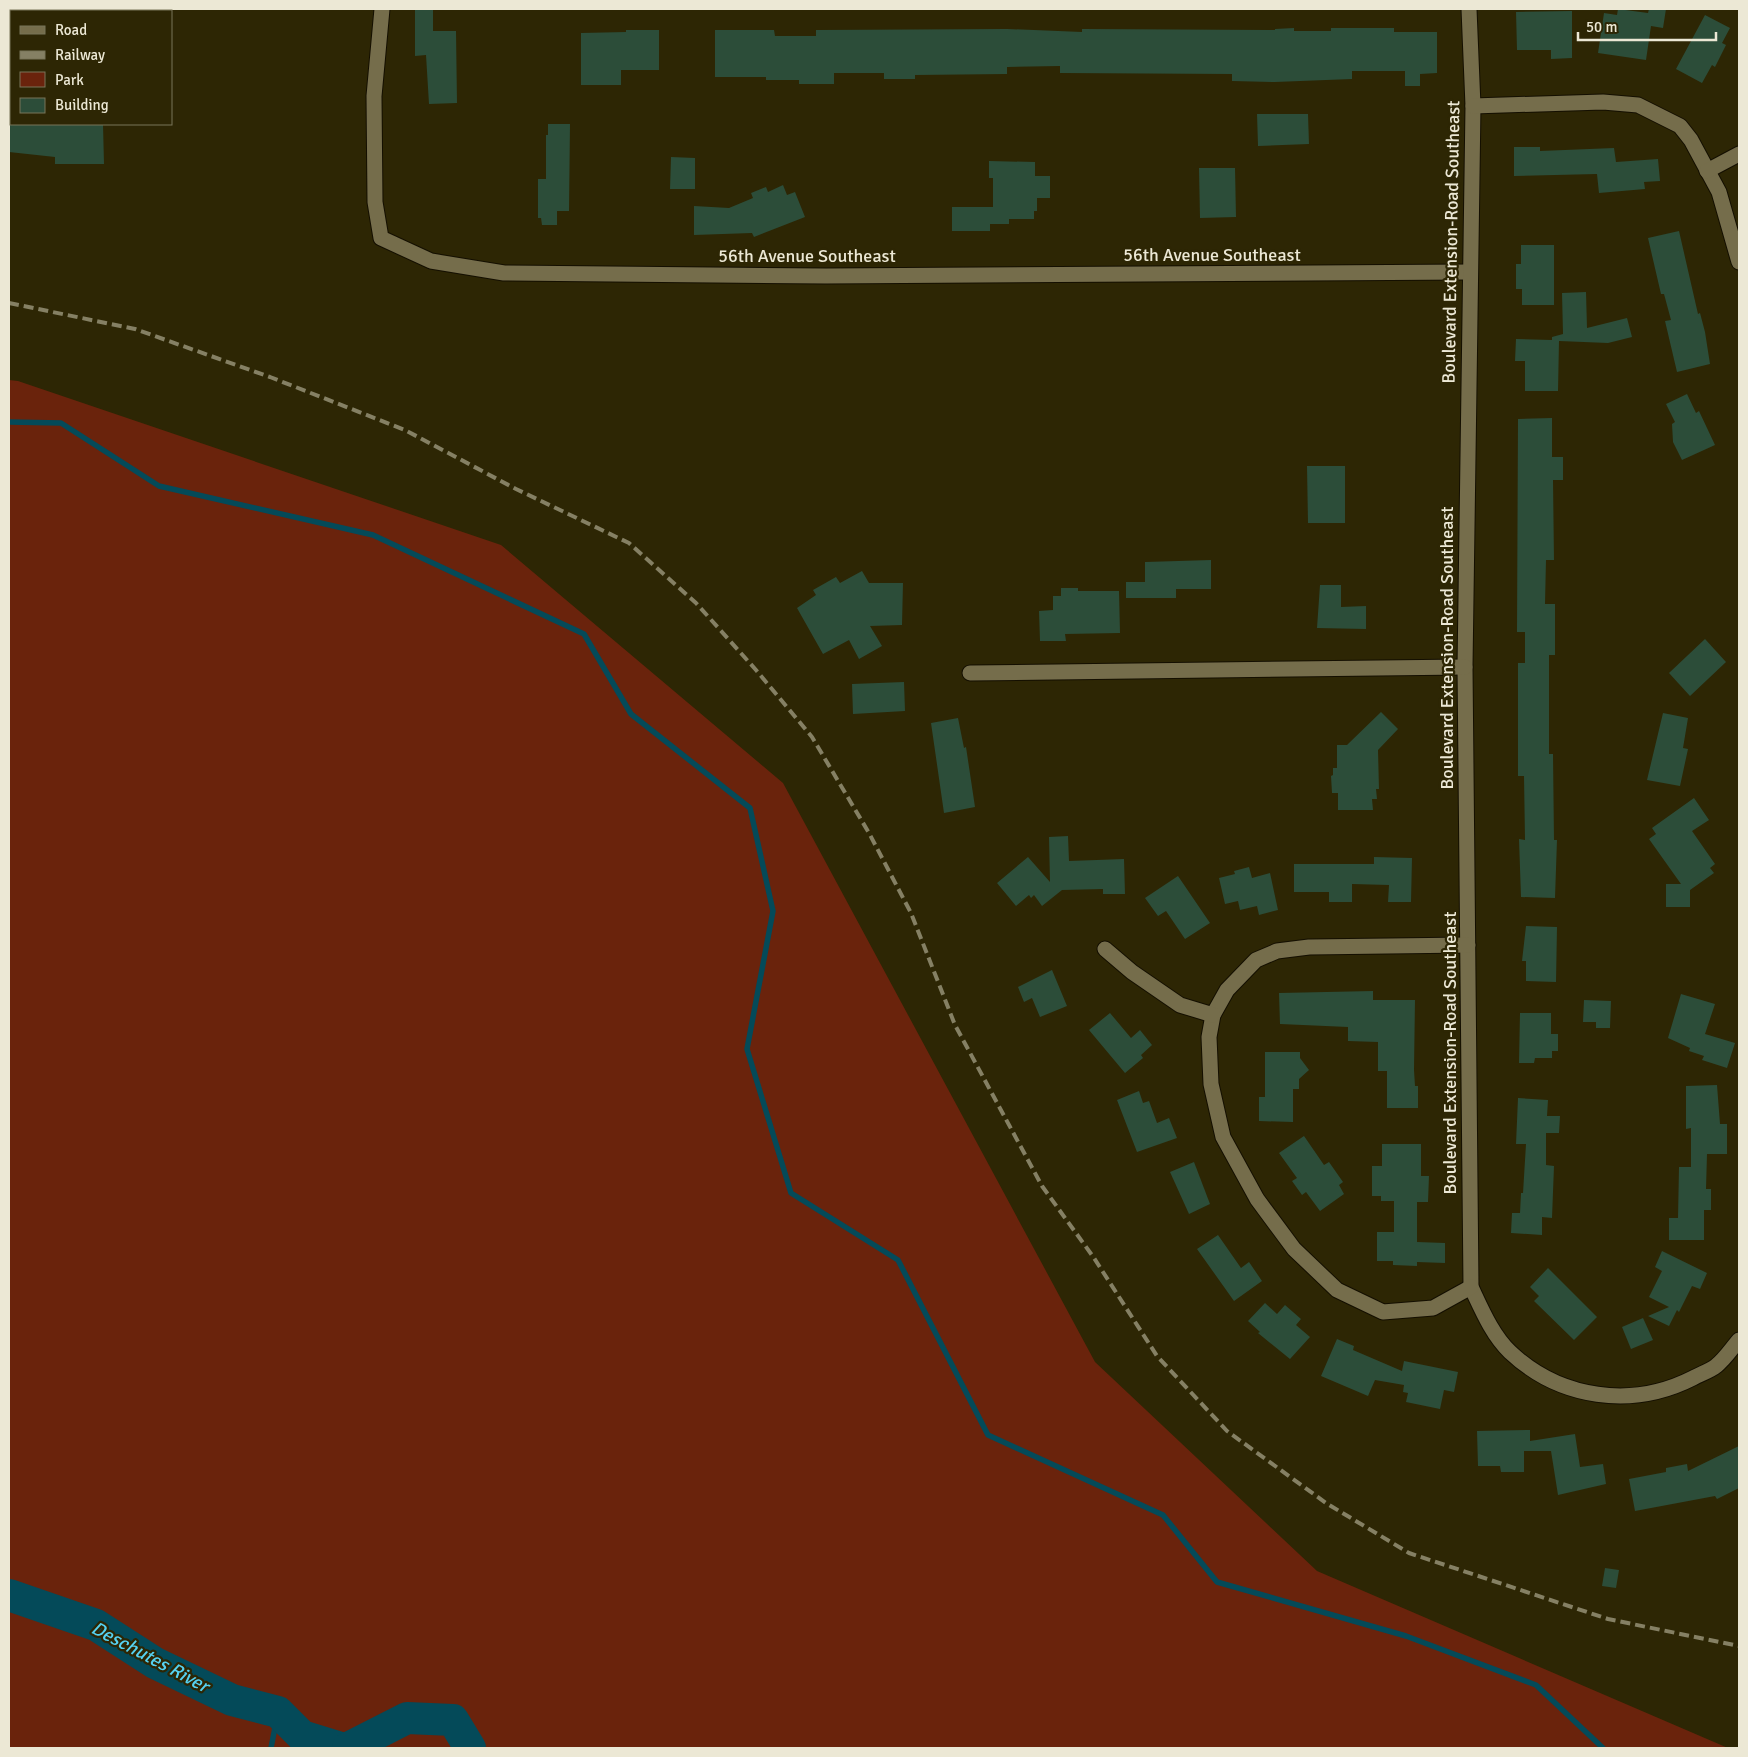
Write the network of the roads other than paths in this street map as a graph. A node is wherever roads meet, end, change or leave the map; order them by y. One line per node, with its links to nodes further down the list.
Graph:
1 (382, 9): 7 (street, 56th Avenue Southeast)
2 (1469, 9): 3 (street, Boulevard Extension-Road Southeast)
3 (1473, 106): 5 (street); 7 (street, Boulevard Extension-Road Southeast)
4 (1739, 154): 5 (street)
5 (1708, 171): 6 (street)
6 (1739, 262)
7 (1470, 272): 8 (street, Boulevard Extension-Road Southeast)
8 (1465, 667): 9 (street); 10 (street, Boulevard Extension-Road Southeast)
9 (970, 673)
10 (1468, 945): 12 (street); 13 (street, Boulevard Extension-Road Southeast)
11 (1105, 949): 12 (street)
12 (1213, 1016): 13 (street)
13 (1471, 1287): 14 (street)
14 (1739, 1340)

